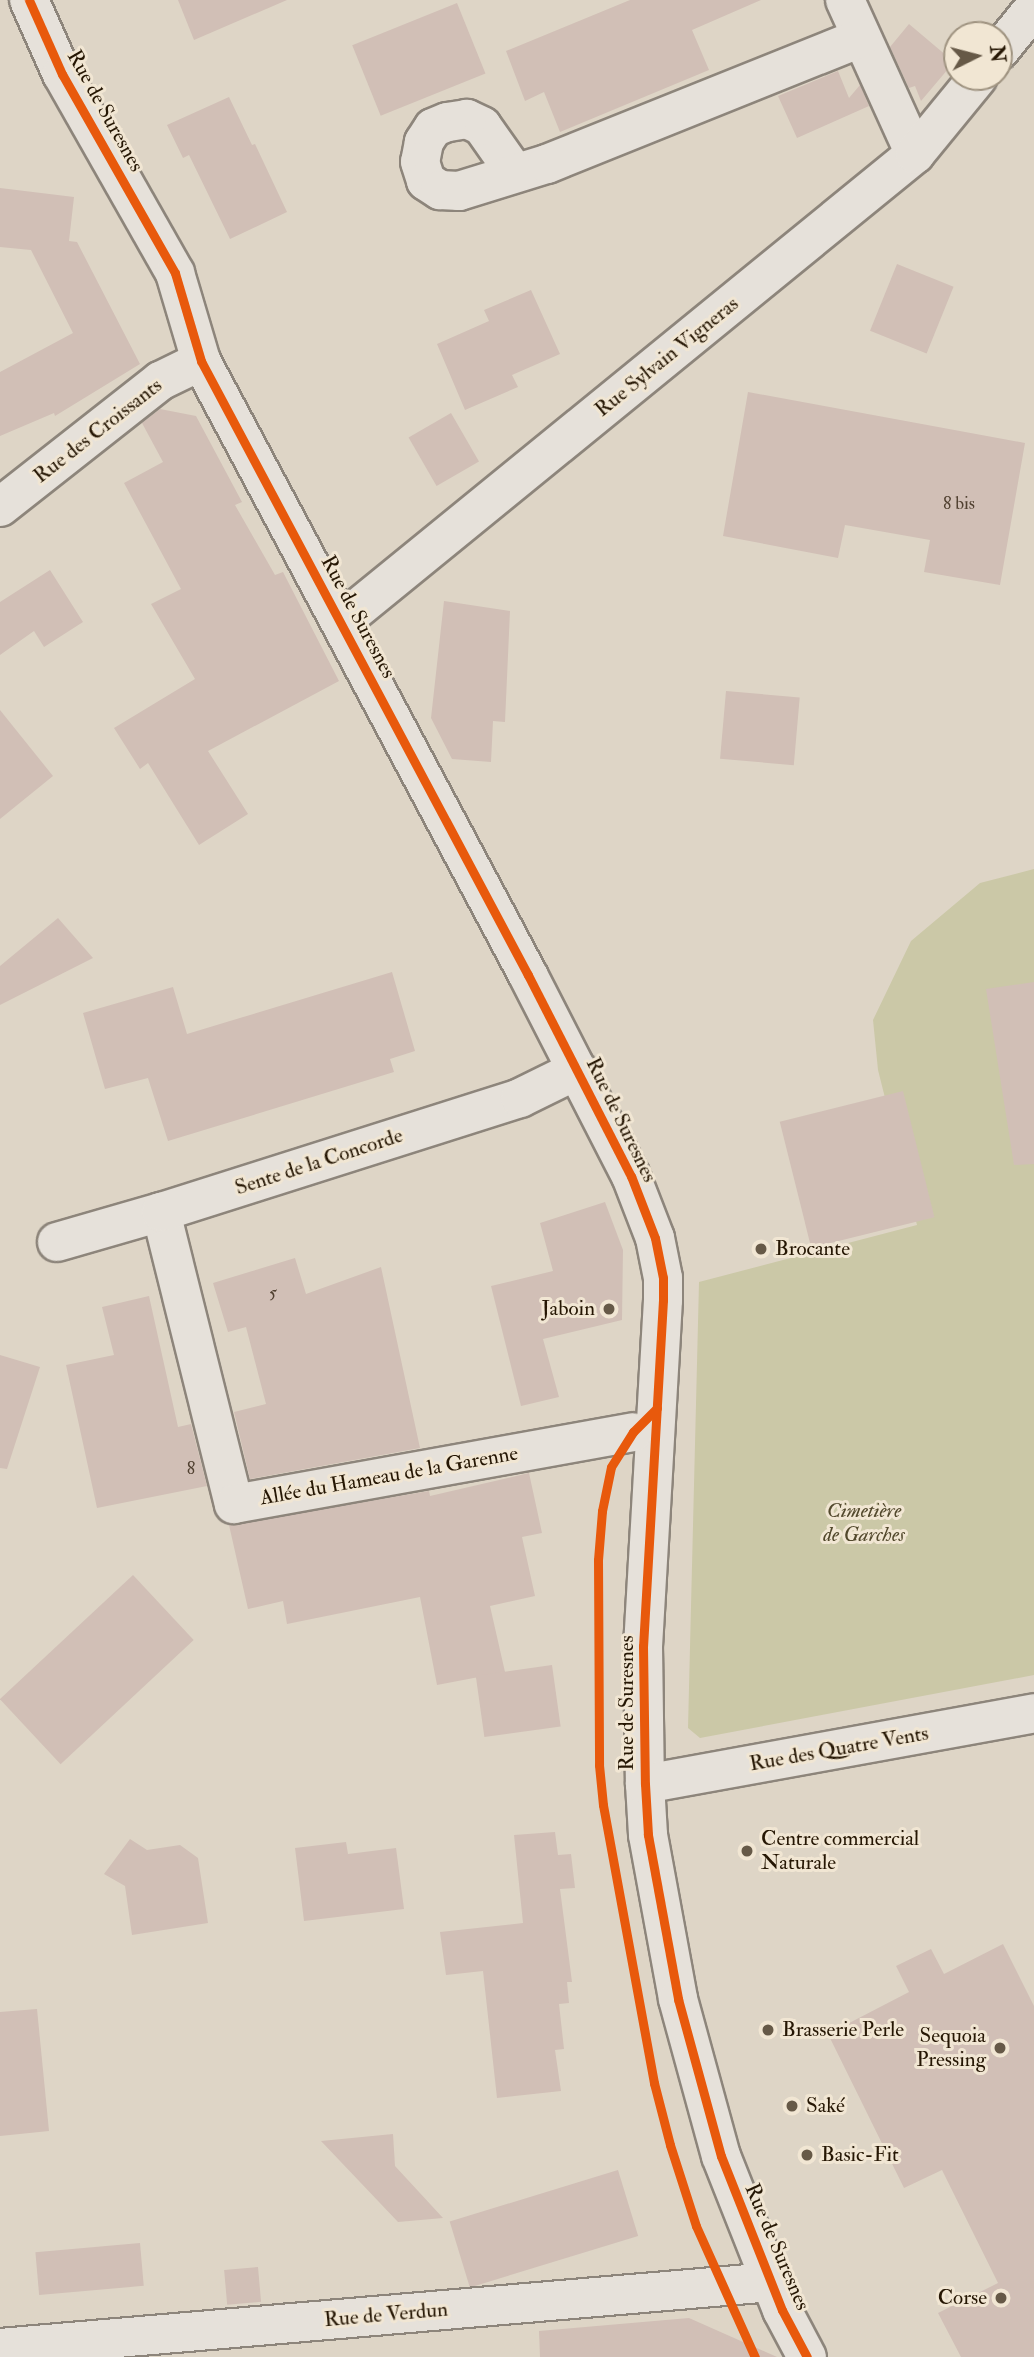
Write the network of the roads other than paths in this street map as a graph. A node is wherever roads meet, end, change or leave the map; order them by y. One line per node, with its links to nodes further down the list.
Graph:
1 (29, 0): 9 (street, Rue de Suresnes)
2 (845, 0): 5 (street)
3 (1034, 8): 4 (street)
4 (1013, 34)
5 (860, 37): 7 (street); 8 (street)
6 (967, 91): 7 (street, Rue Sylvain Vigneras)
7 (915, 154): 11 (street, Rue Sylvain Vigneras)
8 (515, 173)
9 (201, 361): 10 (street, Rue des Croissants); 11 (street, Rue de Suresnes)
10 (0, 507)
11 (341, 622): 12 (street, Rue de Suresnes)
12 (577, 1070): 13 (street, Sente de la Concorde); 17 (street, Rue de Suresnes)
13 (161, 1212): 14 (street, Sente de la Concorde); 15 (street, Allée du Hameau de la Garenne)
14 (57, 1242)
15 (634, 1432)
16 (1034, 1713): 17 (street, Rue des Quatre Vents)
17 (645, 1784): 18 (street, Rue de Suresnes)
18 (771, 2282): 19 (street, Rue de Verdun); 20 (street, Rue de Suresnes)
19 (0, 2348)
20 (807, 2357)

